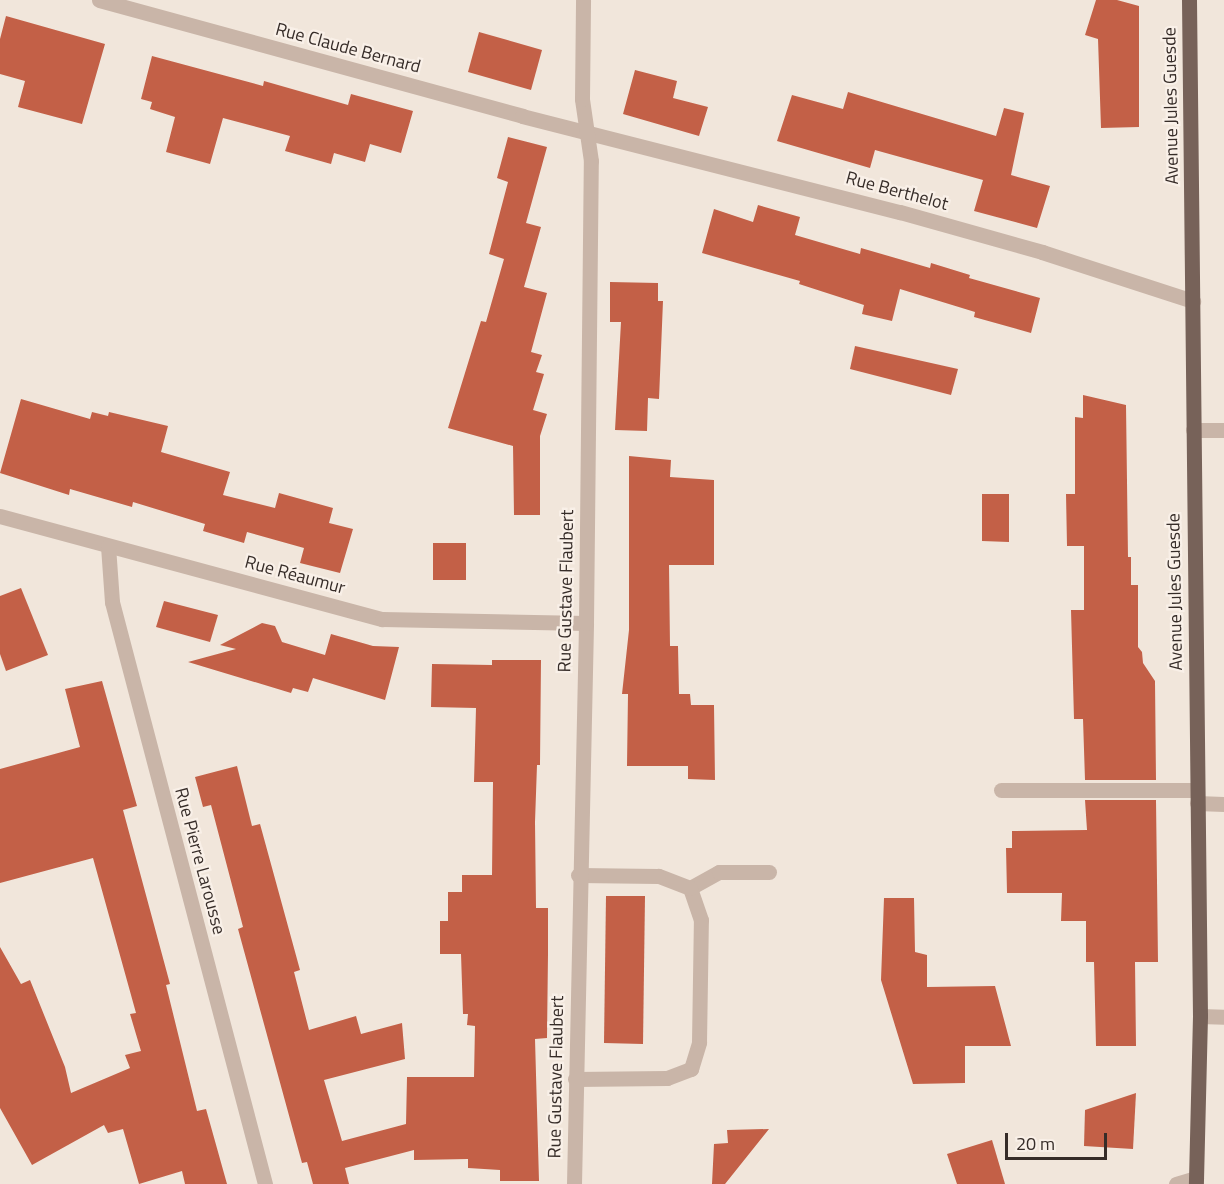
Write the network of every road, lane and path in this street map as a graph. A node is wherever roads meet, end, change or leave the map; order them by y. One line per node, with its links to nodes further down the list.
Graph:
1 (99, 0): 4 (street, Rue Claude Bernard)
2 (584, 0): 4 (street, Rue Gustave Flaubert)
3 (1189, 0): 5 (main road, Avenue Jules Guesde)
4 (586, 132): 5 (street, Rue Berthelot); 10 (street, Rue Gustave Flaubert)
5 (1193, 301): 6 (main road, Avenue Jules Guesde)
6 (1193, 430): 7 (street); 12 (main road, Avenue Jules Guesde)
7 (1224, 430)
8 (0, 516): 9 (street, Rue Réaumur)
9 (108, 546): 10 (street, Rue Réaumur); 21 (street, Rue Pierre Larousse)
10 (586, 623): 15 (street, Rue Gustave Flaubert)
11 (1001, 790): 12 (street)
12 (1196, 797): 13 (street); 17 (main road, Avenue Jules Guesde)
13 (1224, 804)
14 (769, 872): 16 (street)
15 (578, 875): 16 (street); 19 (street, Rue Gustave Flaubert)
16 (690, 888): 19 (street)
17 (1200, 1016): 18 (street); 20 (main road, Avenue Jules Guesde)
18 (1224, 1017)
19 (575, 1079): 22 (street, Rue Gustave Flaubert)
20 (1196, 1181): 23 (street)
21 (266, 1184)
22 (574, 1184)
23 (1176, 1184)

